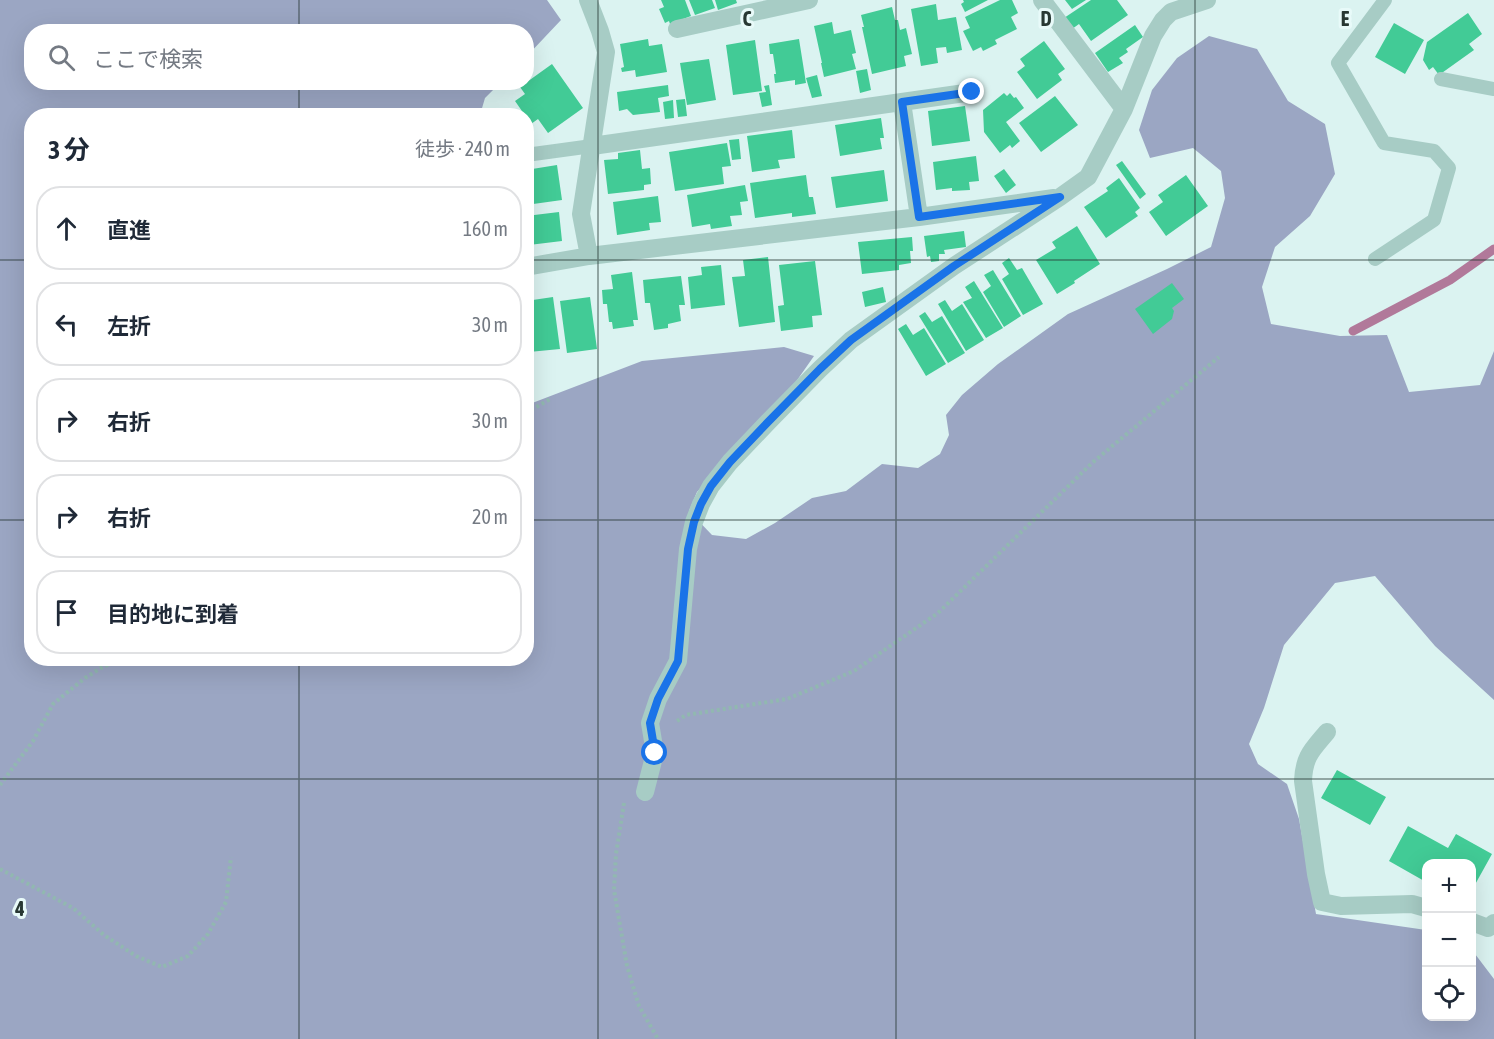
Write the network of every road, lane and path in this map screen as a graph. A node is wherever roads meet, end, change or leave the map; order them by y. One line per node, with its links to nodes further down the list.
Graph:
1 (588, 0): 12 (street)
2 (809, 0): 6 (street)
3 (1042, 0): 11 (street)
4 (1207, 0): 11 (street)
5 (1384, 0): 17 (lane)
6 (677, 29)
7 (1441, 79): 8 (lane)
8 (1494, 88)
9 (972, 92): 10 (street)
10 (902, 102): 12 (street); 15 (street)
11 (1124, 109): 14 (street)
12 (592, 146): 13 (lane); 16 (street)
13 (534, 154)
14 (1060, 197): 15 (street); 26 (street)
15 (919, 217): 16 (street)
16 (589, 256): 18 (street)
17 (1375, 259)
18 (534, 266)
19 (1219, 357): 23 (path)
20 (552, 398): 21 (path)
21 (534, 408)
22 (104, 666): 25 (path)
23 (669, 727)
24 (1327, 732): 30 (street)
25 (0, 785)
26 (645, 792)
27 (626, 793): 33 (path)
28 (231, 857): 29 (path)
29 (0, 869)
30 (1422, 907)
31 (1494, 923): 32 (street)
32 (1476, 924)
33 (658, 1039)

